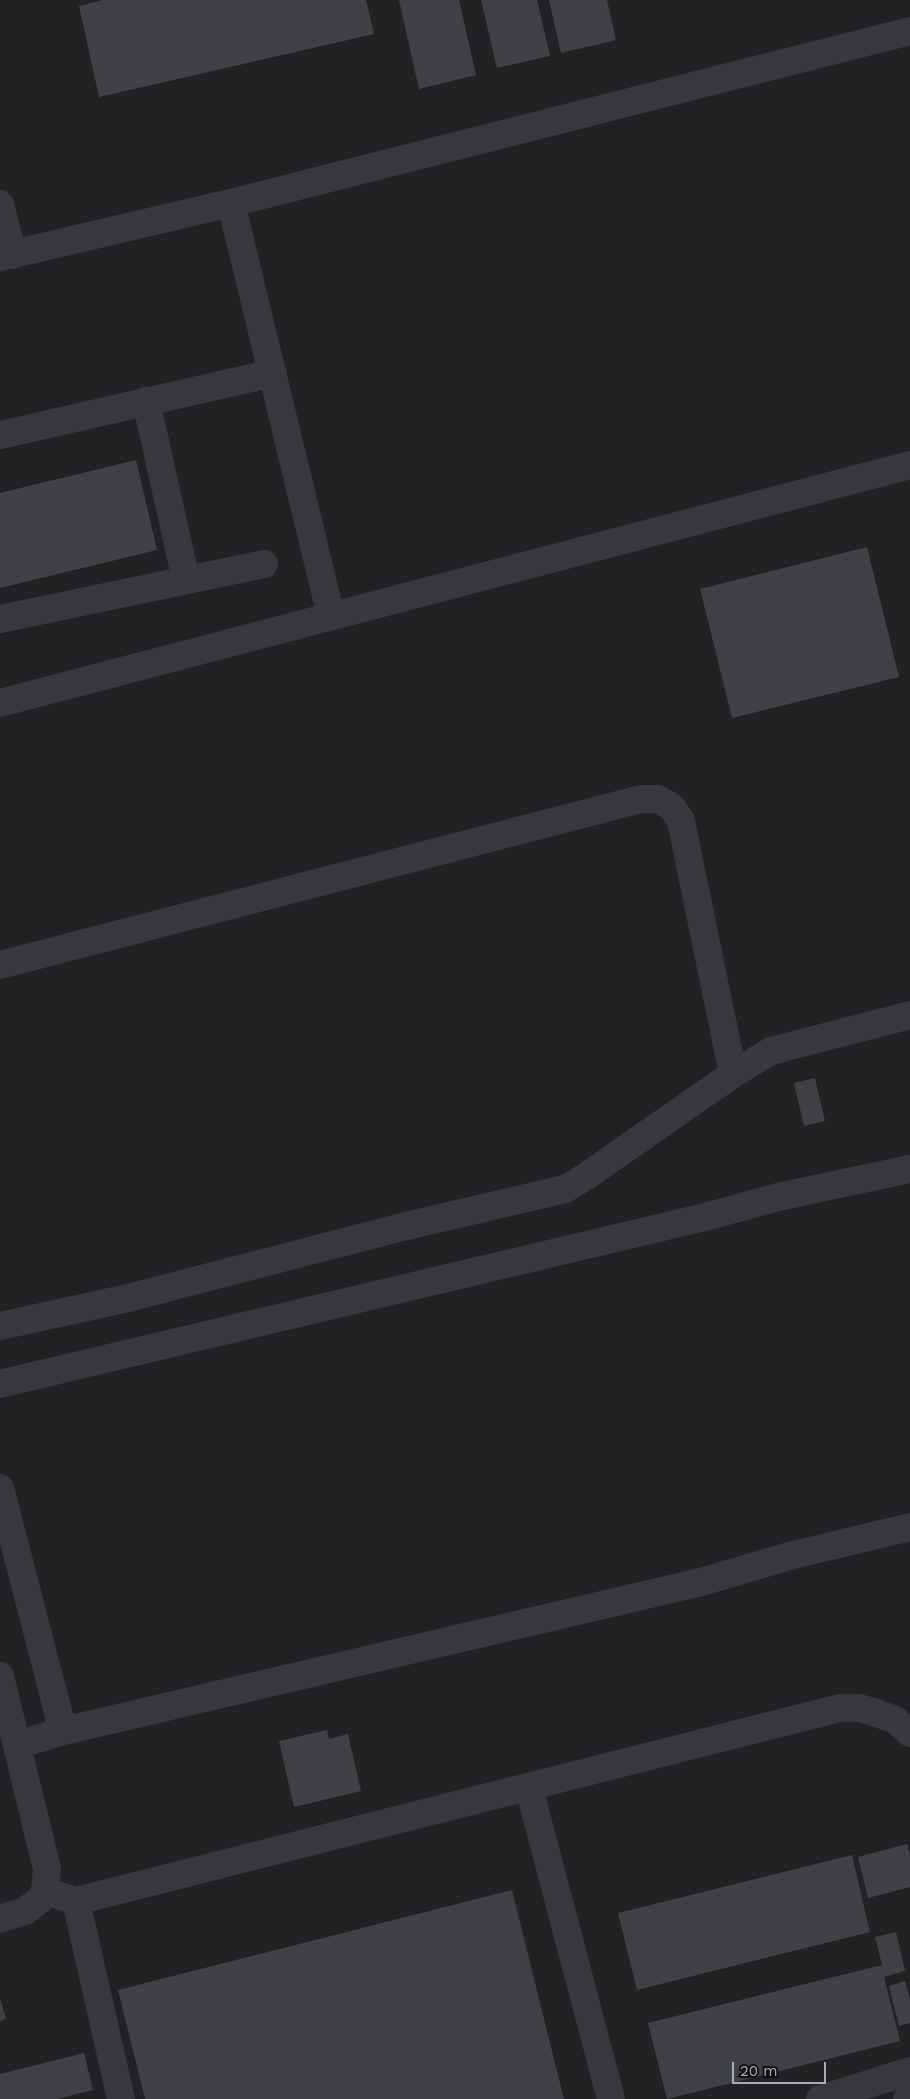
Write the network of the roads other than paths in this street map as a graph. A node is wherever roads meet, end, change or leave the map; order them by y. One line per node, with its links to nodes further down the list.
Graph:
1 (910, 31): 2 (lane)
2 (231, 203): 4 (lane); 5 (lane)
3 (0, 204): 4 (lane)
4 (6, 256)
5 (273, 372): 6 (lane); 11 (lane)
6 (146, 401): 7 (lane); 10 (lane)
7 (0, 435)
8 (910, 465): 11 (lane)
9 (264, 564): 10 (lane)
10 (186, 580): 12 (lane)
11 (331, 616): 13 (lane)
12 (0, 619)
13 (0, 703)
14 (0, 965): 16 (lane)
15 (910, 1015): 16 (lane)
16 (733, 1074): 18 (lane)
17 (910, 1169): 19 (lane)
18 (0, 1326)
19 (0, 1384)
20 (0, 1488): 23 (lane)
21 (910, 1527): 23 (lane)
22 (0, 1676): 25 (lane)
23 (63, 1731): 25 (lane)
24 (910, 1733): 26 (lane)
25 (17, 1745): 27 (lane)
26 (529, 1788): 28 (lane); 32 (lane)
27 (45, 1891): 28 (lane); 29 (lane)
28 (76, 1901): 31 (lane)
29 (0, 1919)
30 (910, 2071): 33 (lane)
31 (121, 2099)
32 (611, 2099)
33 (820, 2099)

